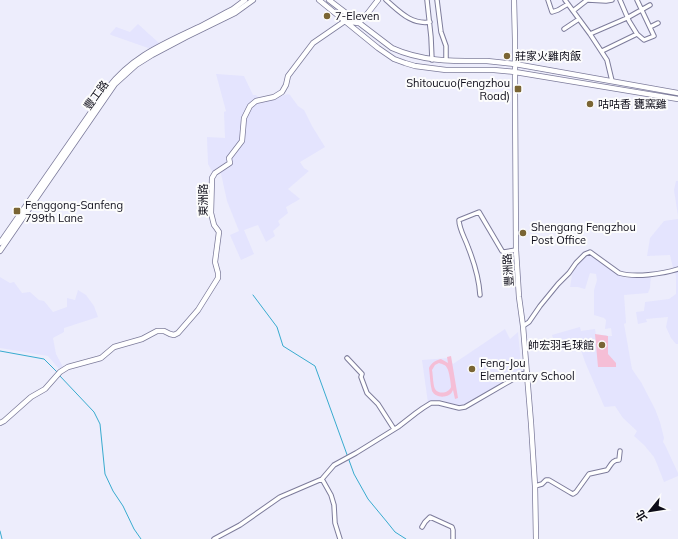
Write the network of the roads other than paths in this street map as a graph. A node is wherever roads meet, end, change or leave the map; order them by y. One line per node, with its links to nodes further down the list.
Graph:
1 (245, 0): 37 (street, 豐工路)
2 (253, 0): 38 (street, 豐工路)
3 (319, 0): 21 (street)
4 (329, 0): 23 (street)
5 (378, 0): 23 (street)
6 (386, 0): 22 (street)
7 (427, 0): 22 (street)
8 (437, 0): 31 (street)
9 (514, 0): 32 (street, 豐洲路)
10 (548, 0): 15 (street)
11 (588, 0): 12 (street); 18 (street)
12 (612, 0)
13 (620, 0): 19 (street)
14 (637, 0): 17 (street)
15 (566, 2): 18 (street)
16 (650, 5): 17 (street)
17 (642, 10): 19 (street); 25 (street)
18 (573, 11): 20 (street)
19 (627, 18): 27 (street); 28 (street)
20 (579, 19): 26 (street); 27 (street)
21 (345, 21): 23 (street); 33 (street); 45 (street, 東洲路)
22 (430, 22): 30 (street)
23 (358, 23): 30 (street)
24 (658, 23): 25 (street)
25 (650, 27): 28 (street)
26 (564, 29)
27 (590, 34): 29 (street)
28 (637, 34): 29 (street)
29 (602, 51): 34 (street)
30 (432, 60): 31 (street)
31 (446, 60): 32 (street)
32 (515, 64): 33 (street, 豐洲路); 34 (street)
33 (515, 72): 36 (street); 39 (street, 豐洲路)
34 (612, 81): 35 (street)
35 (678, 93)
36 (678, 99)
37 (0, 243)
38 (0, 250)
39 (516, 250): 41 (street); 42 (street, 豐洲路)
40 (678, 269): 42 (street)
41 (480, 295)
42 (523, 326): 44 (street, 豐洲路)
43 (346, 358): 46 (street)
44 (527, 373): 46 (street); 49 (street, 豐洲路)
45 (0, 423)
46 (394, 429): 48 (street)
47 (620, 451): 49 (street)
48 (322, 479): 51 (street); 52 (street)
49 (535, 486): 54 (street, 豐洲路)
50 (422, 528): 53 (street)
51 (214, 539)
52 (340, 539)
53 (453, 539)
54 (536, 539)

